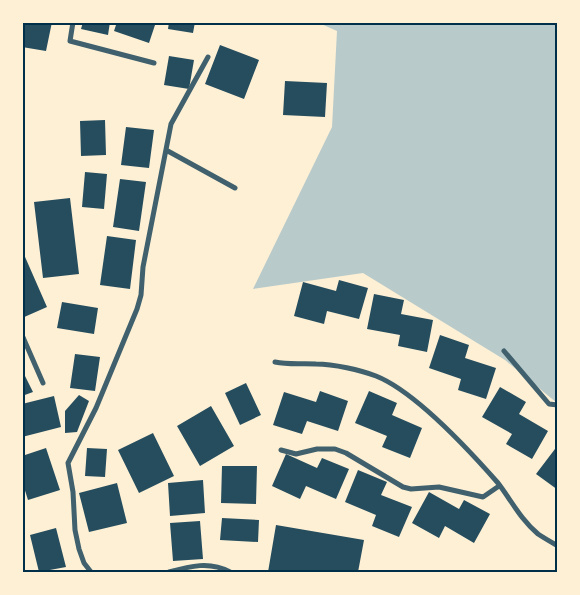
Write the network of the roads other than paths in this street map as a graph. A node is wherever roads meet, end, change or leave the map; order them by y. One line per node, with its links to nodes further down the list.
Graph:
1 (73, 22): 3 (street)
2 (208, 57): 4 (street)
3 (154, 63)
4 (166, 150): 5 (street); 14 (street)
5 (235, 188)
6 (22, 335): 9 (street)
7 (504, 351): 10 (street)
8 (275, 362): 12 (street)
9 (43, 383)
10 (558, 405)
11 (280, 450): 12 (street)
12 (499, 486): 13 (street)
13 (558, 546)
14 (91, 572)
15 (169, 572): 16 (street)
16 (230, 572)

